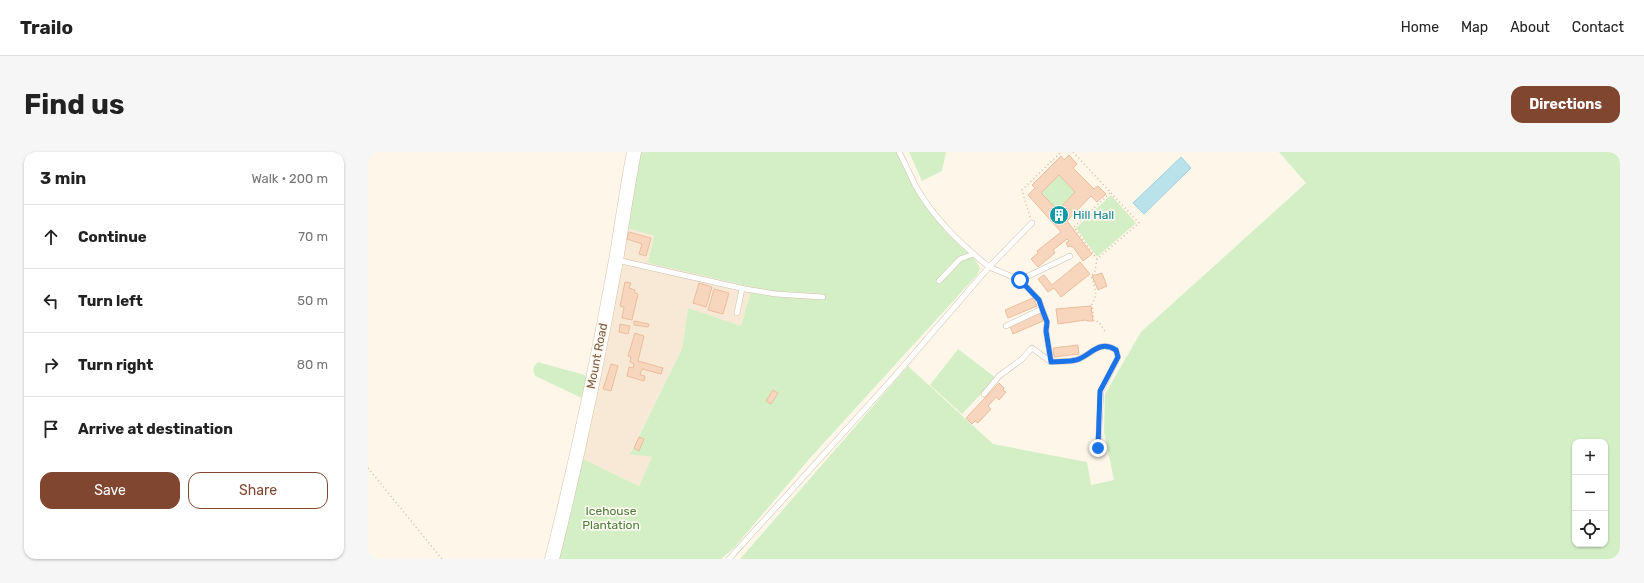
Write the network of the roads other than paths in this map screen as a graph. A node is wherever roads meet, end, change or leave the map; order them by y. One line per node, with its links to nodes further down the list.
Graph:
1 (634, 152): 6 (street, Mount Road)
2 (899, 152): 4 (lane)
3 (1032, 223): 7 (lane)
4 (973, 254): 7 (lane); 9 (lane)
5 (1070, 256): 8 (lane)
6 (616, 259): 10 (lane); 18 (street, Mount Road)
7 (989, 267): 8 (lane); 19 (lane)
8 (1020, 280): 12 (lane)
9 (939, 281)
10 (742, 289): 11 (lane); 13 (lane)
11 (822, 297)
12 (1042, 309): 14 (lane); 15 (lane)
13 (737, 312)
14 (1006, 326)
15 (1051, 362): 16 (lane); 17 (lane)
16 (984, 394)
17 (1098, 448)
18 (552, 559)
19 (729, 559)

